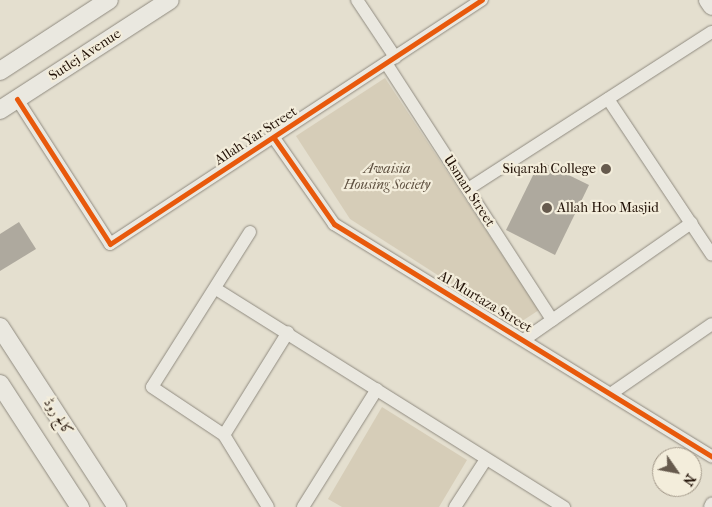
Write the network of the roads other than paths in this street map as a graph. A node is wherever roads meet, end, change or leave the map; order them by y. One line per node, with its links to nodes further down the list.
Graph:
1 (109, 0): 9 (main road)
2 (170, 0): 10 (main road, Sutlej Avenue)
3 (357, 0): 8 (street, Usman Street)
4 (482, 0): 8 (street, Allah Yar Street)
5 (708, 0): 6 (main road)
6 (712, 6)
7 (712, 32): 11 (street)
8 (390, 60): 13 (street, Allah Yar Street); 14 (street, Usman Street)
9 (0, 70)
10 (17, 99): 12 (main road, Sutlej Avenue); 13 (street, Allah Yar Street)
11 (608, 99): 14 (street); 15 (street)
12 (0, 110)
13 (274, 138): 23 (street, Al Murtaza Street)
14 (468, 189): 19 (street, Usman Street)
15 (691, 223): 17 (street); 19 (street)
16 (250, 232): 18 (street)
17 (712, 255)
18 (216, 289): 22 (street); 27 (street)
19 (552, 320): 23 (street)
20 (712, 324): 26 (street)
21 (0, 327): 32 (main road, کالج روڈ)
22 (288, 332): 25 (street); 27 (street)
23 (525, 339): 26 (street, Al Murtaza Street)
24 (0, 384): 31 (main road)
25 (378, 389): 29 (street); 34 (street)
26 (612, 393): 28 (street, Al Murtaza Street)
27 (224, 435): 33 (street)
28 (712, 457)
29 (486, 459): 35 (street); 36 (street)
30 (712, 503): 37 (street)
31 (80, 507)
32 (117, 507)
33 (268, 507)
34 (303, 507)
35 (455, 507)
36 (564, 507)
37 (710, 507)

